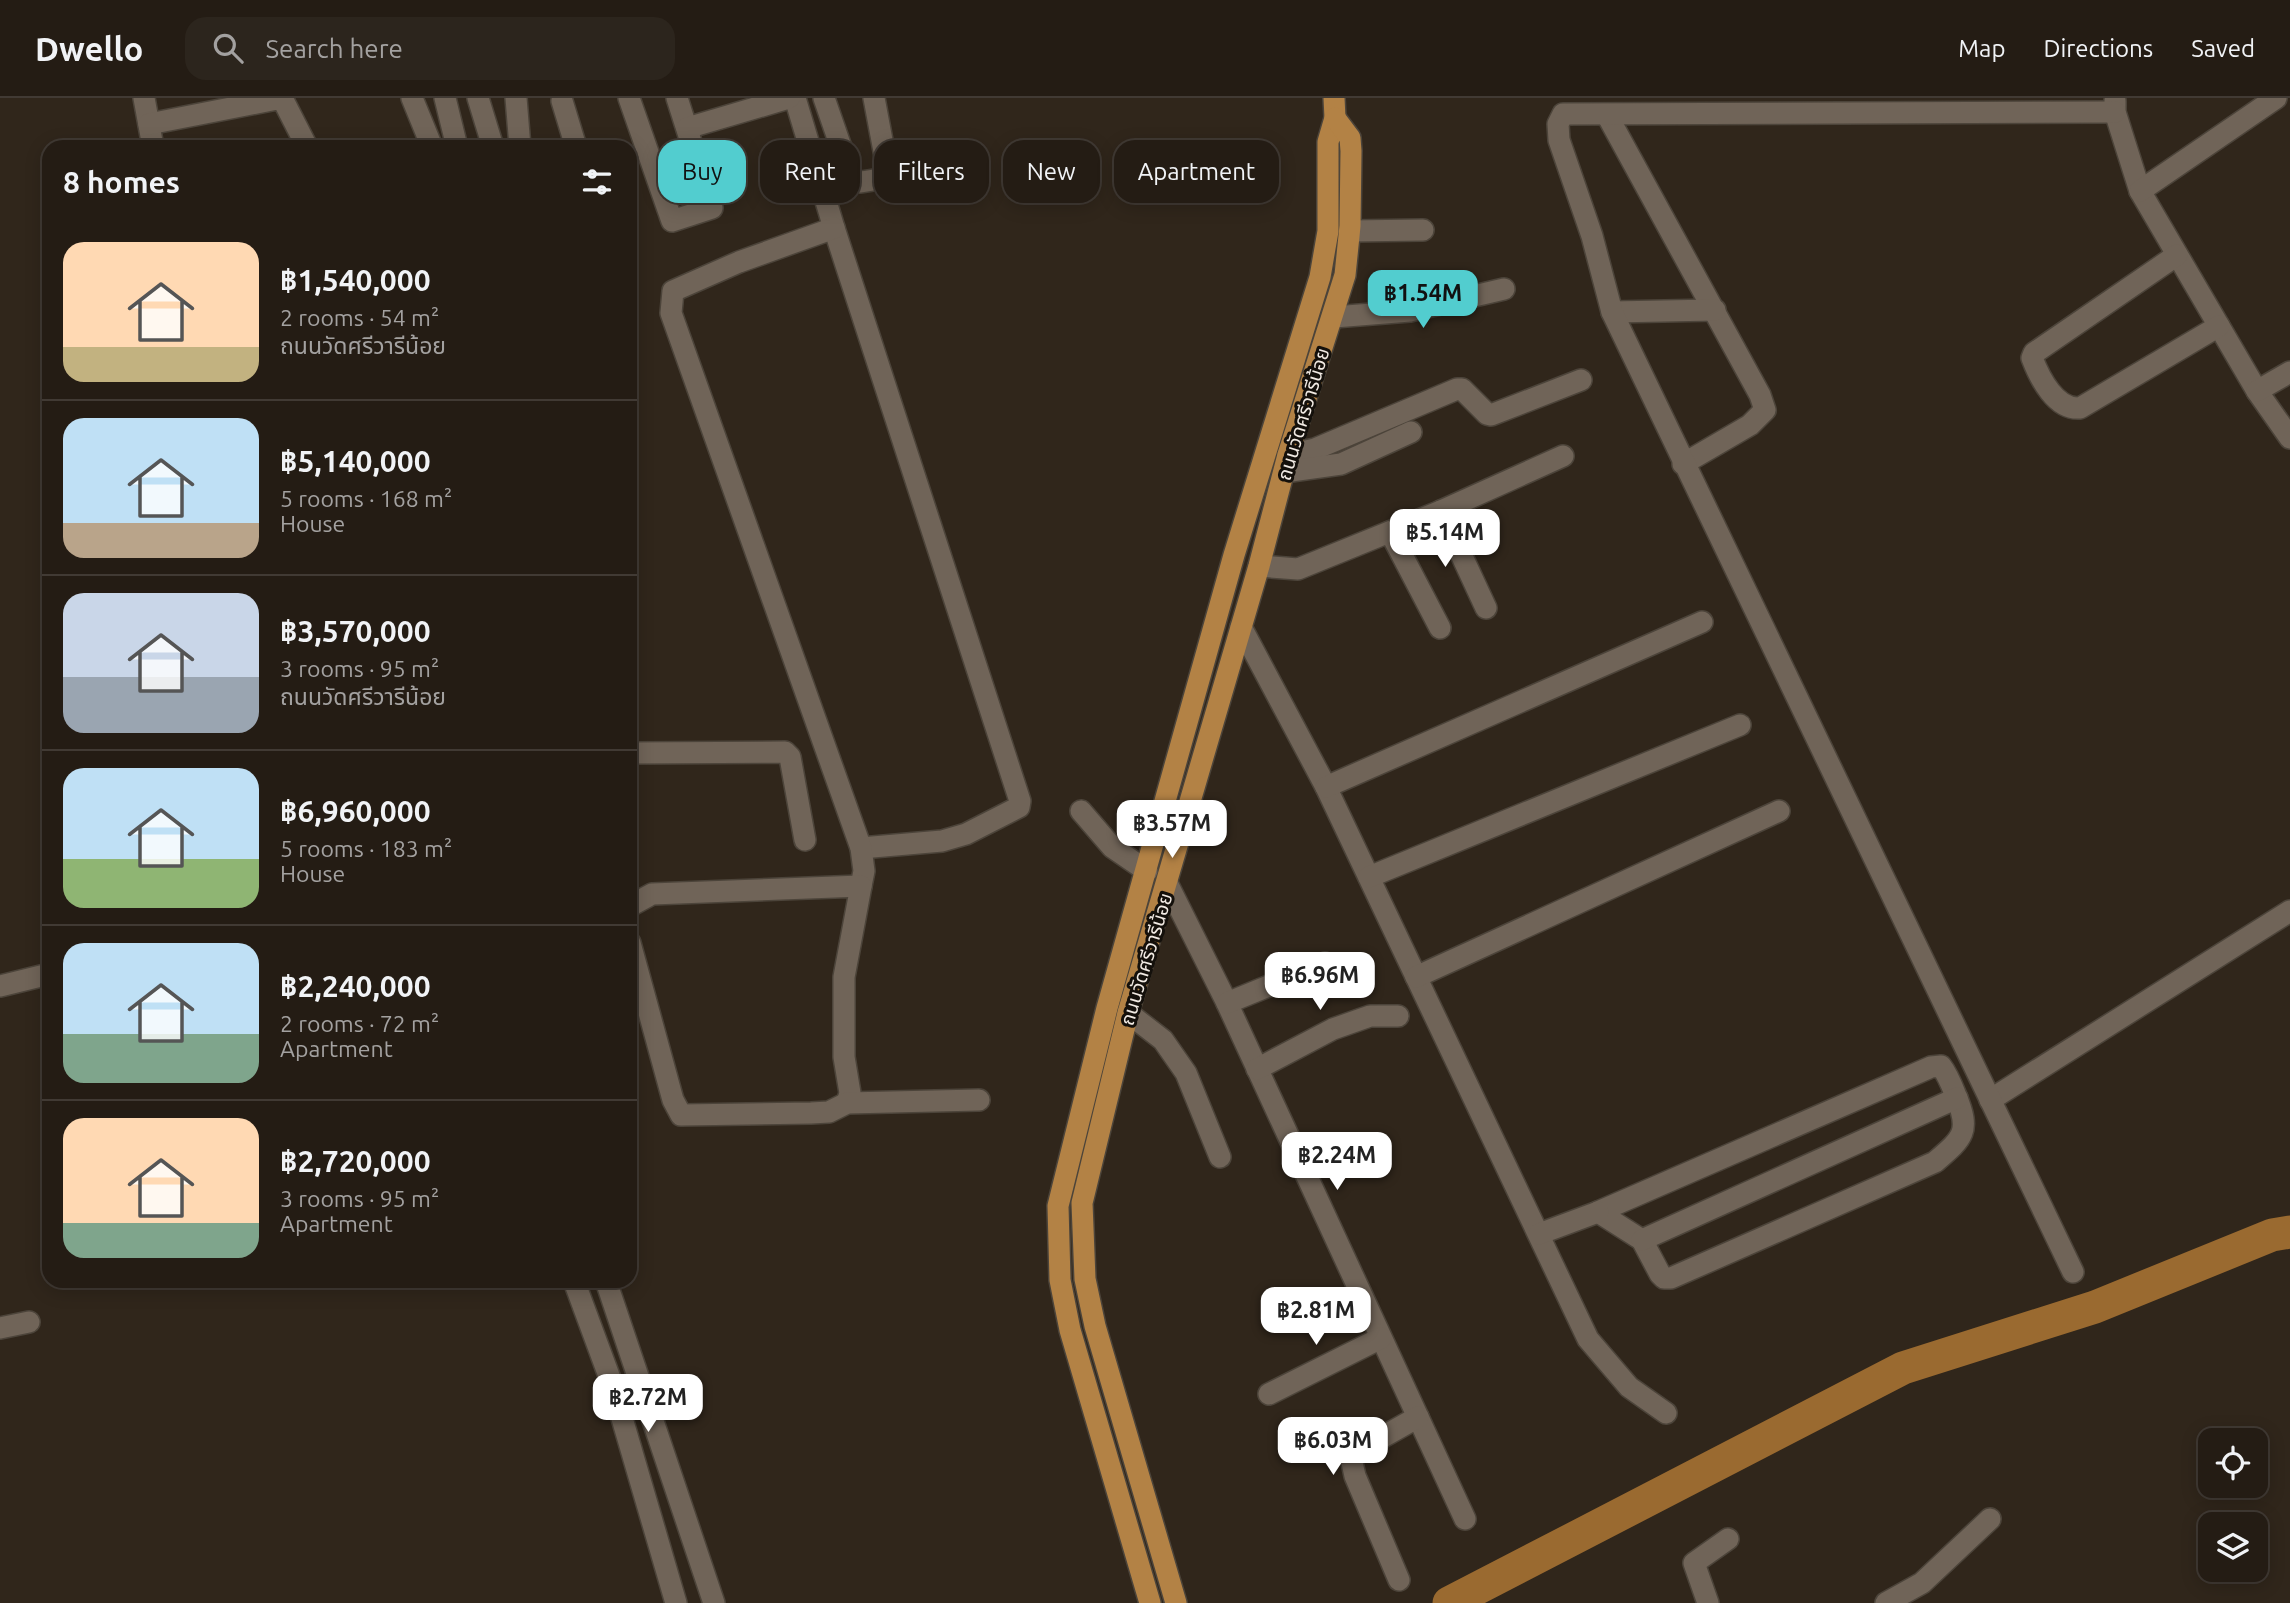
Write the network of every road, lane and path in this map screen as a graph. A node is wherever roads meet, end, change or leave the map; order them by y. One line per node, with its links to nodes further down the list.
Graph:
1 (144, 98): 19 (street)
2 (282, 98): 19 (street); 22 (street)
3 (411, 98): 23 (street)
4 (444, 98): 24 (street)
5 (478, 98): 25 (street)
6 (516, 98): 26 (street)
7 (629, 98): 20 (street)
8 (677, 98): 20 (street)
9 (789, 98): 20 (street)
10 (795, 98): 29 (street)
11 (824, 98): 12 (street)
12 (874, 98)
13 (2276, 98): 28 (street)
14 (562, 101): 27 (street)
15 (2115, 105): 16 (street); 28 (street)
16 (1656, 106): 18 (street)
17 (1334, 108): 31 (main road, ถนนวัดศรีวารีน้อย); 60 (main road, ถนนวัดศรีวารีน้อย)
18 (1607, 115): 34 (street); 35 (street)
19 (149, 124): 21 (street)
20 (687, 128)
21 (152, 140)
22 (303, 140)
23 (429, 140)
24 (455, 140)
25 (491, 140)
26 (519, 140)
27 (574, 140)
28 (2140, 191): 32 (street)
29 (834, 228): 59 (street); 59 (street)
30 (1423, 230): 31 (street)
31 (1350, 231): 36 (main road, ถนนวัดศรีวารีน้อย)
32 (2178, 255): 37 (street); 37 (street)
33 (1504, 289): 36 (street)
34 (1715, 310): 35 (street); 45 (street)
35 (1612, 312): 45 (street)
36 (1334, 317): 44 (main road, ถนนวัดศรีวารีน้อย)
37 (2219, 326): 40 (street)
38 (2290, 372): 40 (street)
39 (1581, 380): 44 (street)
40 (2257, 391): 42 (street)
41 (1411, 432): 44 (street)
42 (2290, 438)
43 (1563, 456): 46 (street)
44 (1286, 463): 48 (main road, ถนนวัดศรีวารีน้อย)
45 (1683, 464): 77 (street)
46 (1441, 511): 47 (street); 49 (street)
47 (1390, 532): 48 (street); 52 (street)
48 (1259, 566): 51 (main road, ถนนวัดศรีวารีน้อย)
49 (1486, 608)
50 (1702, 622): 55 (street)
51 (1241, 627): 55 (street); 62 (main road, ถนนวัดศรีวารีน้อย)
52 (1440, 628)
53 (1740, 725): 61 (street)
54 (637, 752): 58 (street)
55 (1326, 787): 61 (street)
56 (1081, 811): 60 (street)
57 (1779, 811): 69 (street)
58 (805, 840)
59 (861, 848): 63 (street)
60 (1147, 871): 100 (main road, ถนนวัดศรีวารีน้อย)
61 (1369, 877): 69 (street)
62 (1168, 885): 71 (street); 72 (main road, ถนนวัดศรีวารีน้อย)
63 (861, 886): 64 (street); 76 (street)
64 (637, 902)
65 (2290, 911): 77 (street)
66 (1325, 963): 71 (street)
67 (637, 968): 76 (street)
68 (42, 976): 70 (street)
69 (1416, 977): 81 (street)
70 (0, 986)
71 (1227, 1003): 74 (street)
72 (1128, 1013): 79 (street); 101 (main road, ถนนวัดศรีวารีน้อย)
73 (1398, 1016): 74 (street)
74 (1257, 1069): 88 (street)
75 (979, 1100): 76 (street)
76 (847, 1103)
77 (1992, 1104): 78 (street); 83 (street)
78 (1961, 1108): 80 (street); 82 (street); 82 (street)
79 (1220, 1157)
80 (1598, 1212): 81 (street); 82 (street)
81 (1539, 1234): 92 (street)
82 (1642, 1240)
83 (2073, 1272)
84 (577, 1288): 90 (street)
85 (608, 1288): 89 (street)
86 (29, 1322): 87 (street)
87 (0, 1328)
88 (1381, 1338): 91 (street); 93 (street)
89 (639, 1376): 90 (street); 99 (street)
90 (612, 1384): 98 (street)
91 (1269, 1394)
92 (1666, 1413)
93 (1418, 1416): 94 (street); 97 (street)
94 (1465, 1518)
95 (1990, 1519): 103 (street)
96 (1728, 1539): 102 (street)
97 (1399, 1580)
98 (676, 1603)
99 (714, 1603)
100 (1150, 1603)
101 (1175, 1603)
102 (1708, 1603)
103 (1886, 1603)

